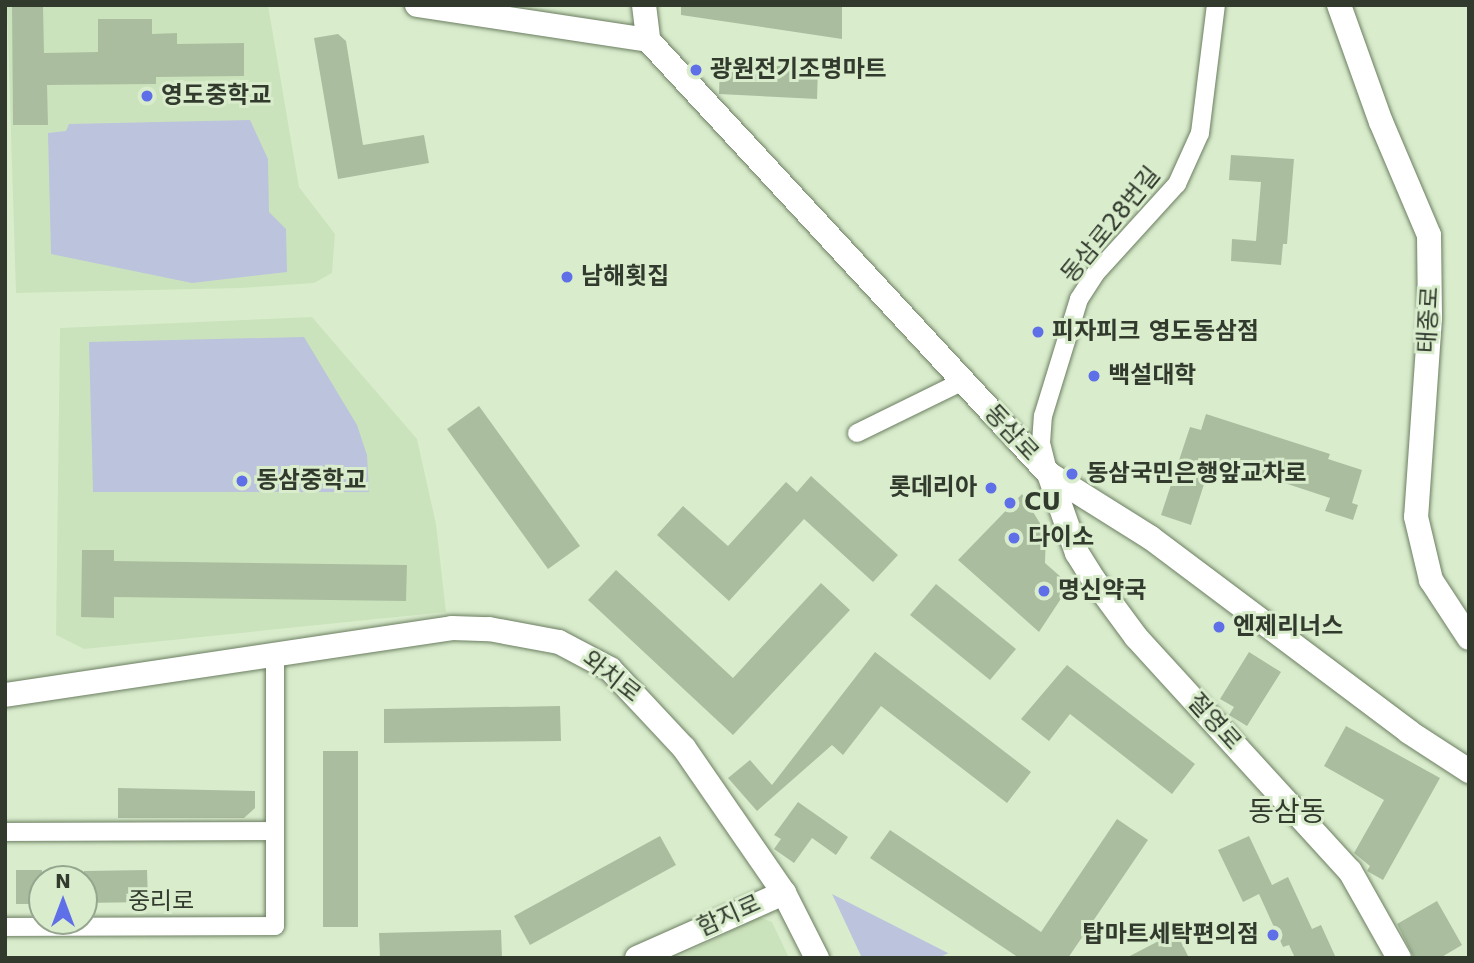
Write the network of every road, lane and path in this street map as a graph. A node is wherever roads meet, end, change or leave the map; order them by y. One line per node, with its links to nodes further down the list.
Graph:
1 (418, 5): 5 (main road)
2 (644, 5): 5 (main road)
3 (1216, 5): 8 (street, 동삼로28번길)
4 (1339, 5): 9 (main road, 태종로)
5 (648, 40): 6 (main road, 동삼로)
6 (963, 381): 7 (street); 8 (main road, 동삼로)
7 (857, 433)
8 (1049, 474): 12 (main road, 동삼로); 19 (main road, 절영로)
9 (1469, 638)
10 (275, 656): 11 (main road, 와치로); 13 (street); 15 (main road, 와치로)
11 (5, 695)
12 (1469, 771)
13 (275, 831): 14 (street); 16 (street, 중리로)
14 (5, 832)
15 (783, 892): 17 (main road, 함지로); 18 (main road, 와치로)
16 (5, 927)
17 (637, 958)
18 (817, 958)
19 (1399, 958)

